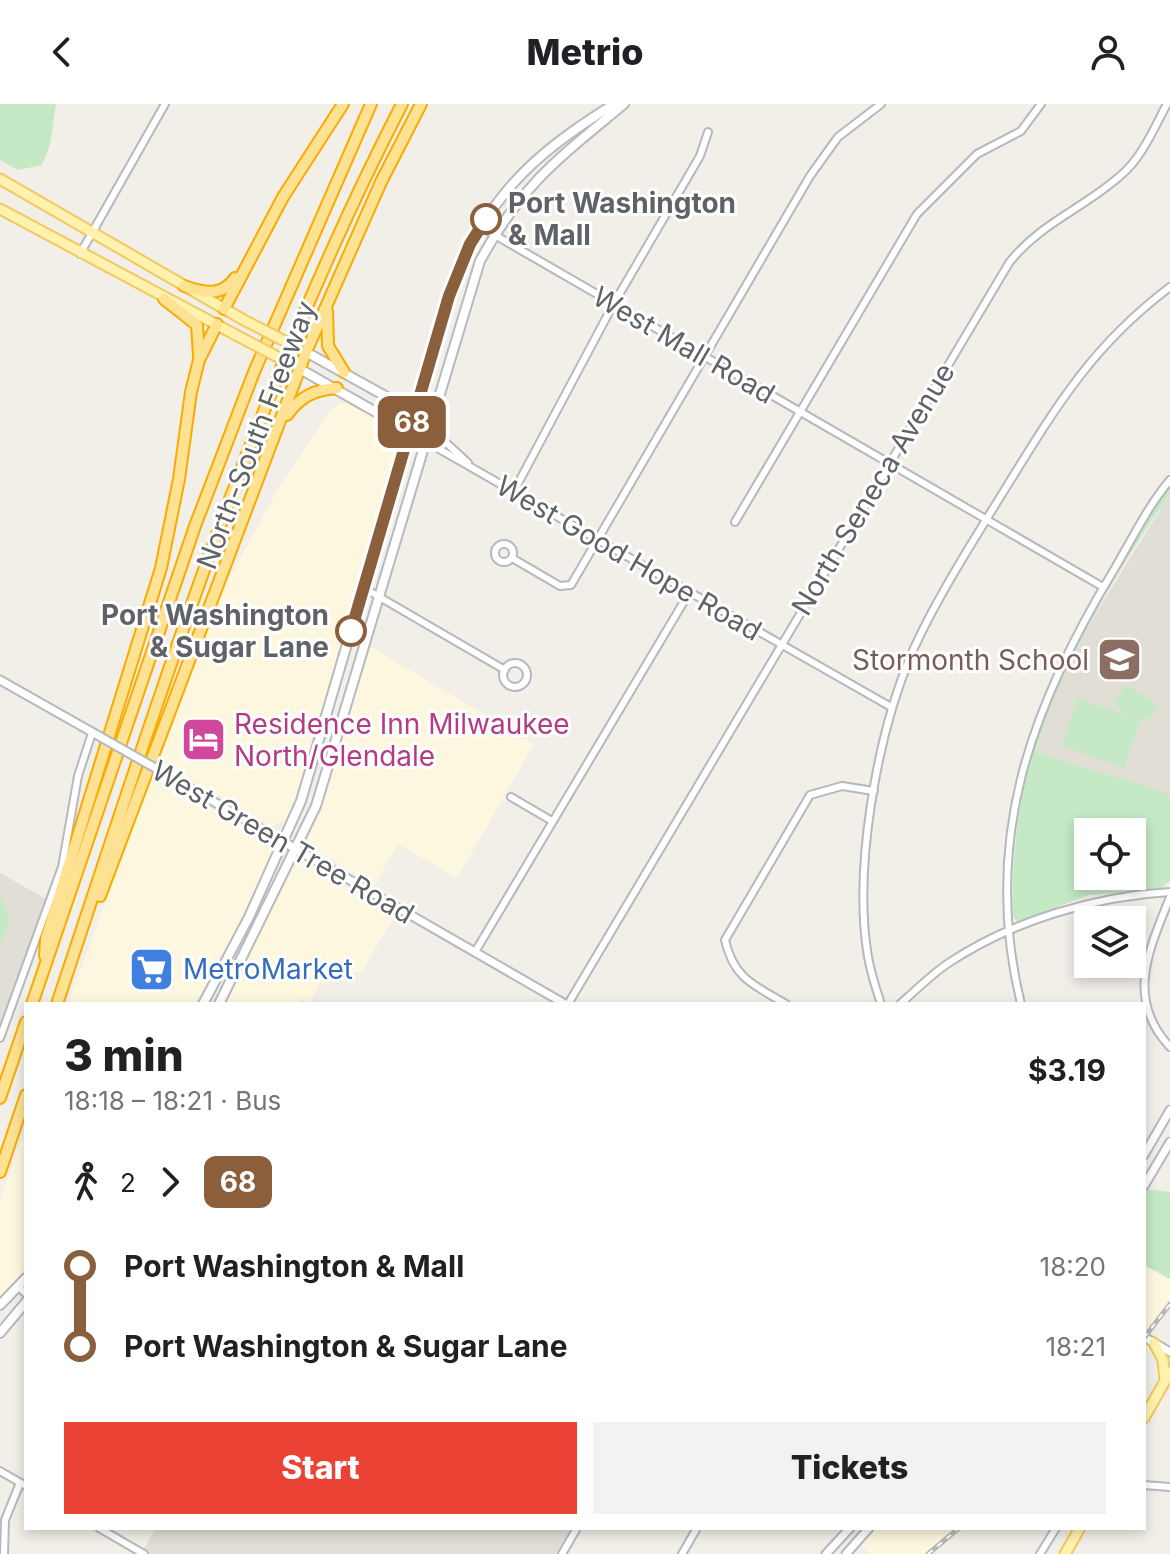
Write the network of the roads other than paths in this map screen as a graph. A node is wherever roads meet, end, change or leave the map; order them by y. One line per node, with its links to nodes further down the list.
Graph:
1 (165, 104): 15 (street)
2 (343, 104): 18 (highway)
3 (371, 104): 72 (highway, North-South Freeway)
4 (402, 104): 70 (highway, North-South Freeway)
5 (421, 104): 22 (highway)
6 (614, 104): 14 (main road)
7 (624, 104): 16 (main road)
8 (881, 104): 29 (street)
9 (1041, 104): 36 (street)
10 (1167, 104): 42 (street, North Seneca Avenue)
11 (708, 132): 23 (street)
12 (0, 179): 15 (main road, West Good Hope Road)
13 (0, 209): 17 (main road, West Good Hope Road)
14 (481, 227): 16 (street, West Mall Road); 26 (main road)
15 (92, 232): 17 (street); 19 (main road, West Good Hope Road)
16 (495, 235): 23 (street, West Mall Road); 27 (main road)
17 (80, 254): 21 (main road, West Good Hope Road)
18 (246, 264): 19 (highway); 24 (highway)
19 (184, 286): 24 (main road, West Good Hope Road)
20 (1170, 287): 46 (street)
21 (164, 299): 25 (main road, West Good Hope Road); 30 (highway)
22 (329, 300): 28 (highway); 34 (highway)
23 (613, 305): 29 (street, West Mall Road); 45 (street)
24 (224, 309): 25 (main road); 28 (main road, West Good Hope Road, bridge)
25 (217, 324): 30 (highway); 32 (main road, West Good Hope Road, bridge)
26 (439, 331): 27 (main road); 31 (main road)
27 (455, 336): 33 (main road)
28 (302, 350): 32 (highway); 34 (main road, West Good Hope Road)
29 (705, 357): 36 (street, West Mall Road); 48 (street)
30 (199, 360): 72 (highway)
31 (429, 365): 33 (main road); 37 (main road)
32 (296, 367): 35 (main road, West Good Hope Road); 38 (highway)
33 (445, 370): 39 (main road)
34 (344, 372): 37 (main road, West Good Hope Road)
35 (337, 388): 38 (highway); 40 (main road, West Good Hope Road)
36 (800, 412): 42 (street, West Mall Road); 47 (street)
37 (415, 414): 39 (main road, West Good Hope Road); 40 (main road)
38 (279, 426): 70 (highway)
39 (429, 427): 41 (main road); 43 (street, West Good Hope Road)
40 (410, 429): 41 (main road, West Good Hope Road); 51 (main road)
41 (425, 440): 43 (street, West Good Hope Road); 53 (main road)
42 (888, 462): 46 (street, West Mall Road); 55 (street, North Seneca Avenue)
43 (476, 471): 45 (street, West Good Hope Road)
44 (1170, 480): 50 (street)
45 (514, 491): 48 (street, West Good Hope Road)
46 (987, 519): 50 (street, West Mall Road); 59 (street)
47 (735, 522)
48 (599, 540): 49 (street); 52 (street, West Good Hope Road)
49 (512, 558)
50 (1103, 587): 69 (street)
51 (364, 588): 53 (street); 54 (main road)
52 (689, 593): 55 (street, West Good Hope Road); 65 (street)
53 (379, 596): 56 (main road); 57 (street)
54 (348, 643): 56 (main road); 63 (main road)
55 (781, 644): 59 (street, West Good Hope Road); 78 (street, North Seneca Avenue)
56 (363, 649): 64 (main road)
57 (505, 670): 57 (street)
58 (0, 680): 60 (street, West Green Tree Road)
59 (891, 707): 61 (street)
60 (96, 734): 66 (street, West Green Tree Road, bridge); 86 (street)
61 (874, 791): 79 (street); 80 (street)
62 (511, 797): 65 (street)
63 (301, 801): 64 (main road); 66 (main road)
64 (316, 806): 67 (main road)
65 (552, 821): 71 (street)
66 (285, 843): 67 (street, West Green Tree Road); 75 (main road)
67 (296, 850): 71 (street, West Green Tree Road); 76 (main road)
68 (1170, 895): 69 (street); 83 (street)
69 (1010, 932): 81 (street); 82 (street)
70 (78, 941): 74 (highway, North-South Freeway)
71 (475, 952): 77 (street, West Green Tree Road)
72 (45, 966): 73 (highway, North-South Freeway)
73 (33, 1002)
74 (58, 1002)
75 (204, 1002)
76 (220, 1002)
77 (562, 1002)
78 (567, 1002)
79 (783, 1002)
80 (880, 1002)
81 (902, 1002)
82 (1021, 1002)
83 (1146, 1002)
84 (1146, 1012): 87 (street)
85 (24, 1028): 88 (highway)
86 (0, 1038)
87 (1170, 1047)
88 (0, 1098)
89 (24, 1101): 93 (highway)
90 (1170, 1110): 92 (street)
91 (1170, 1142): 94 (street)
92 (1146, 1152)
93 (0, 1172)
94 (1146, 1181)
95 (23, 1282): 97 (main road)
96 (24, 1304): 98 (main road)
97 (0, 1305)
98 (0, 1333)
99 (1146, 1338): 100 (street)
100 (1154, 1343): 101 (street); 102 (main road)
101 (1170, 1352)
102 (1167, 1377): 103 (main road)
103 (1146, 1414)
104 (0, 1471): 105 (street)
105 (23, 1484): 115 (street)
106 (1146, 1485): 107 (street)
107 (1170, 1487)
108 (102, 1530): 116 (street)
109 (576, 1530): 117 (street)
110 (696, 1530): 118 (street)
111 (848, 1530): 119 (street)
112 (867, 1530): 120 (street)
113 (1055, 1530): 121 (street)
114 (1079, 1530): 122 (main road)
115 (4, 1554)
116 (144, 1554)
117 (562, 1554)
118 (682, 1554)
119 (826, 1554)
120 (846, 1554)
121 (1040, 1554)
122 (1065, 1554)

